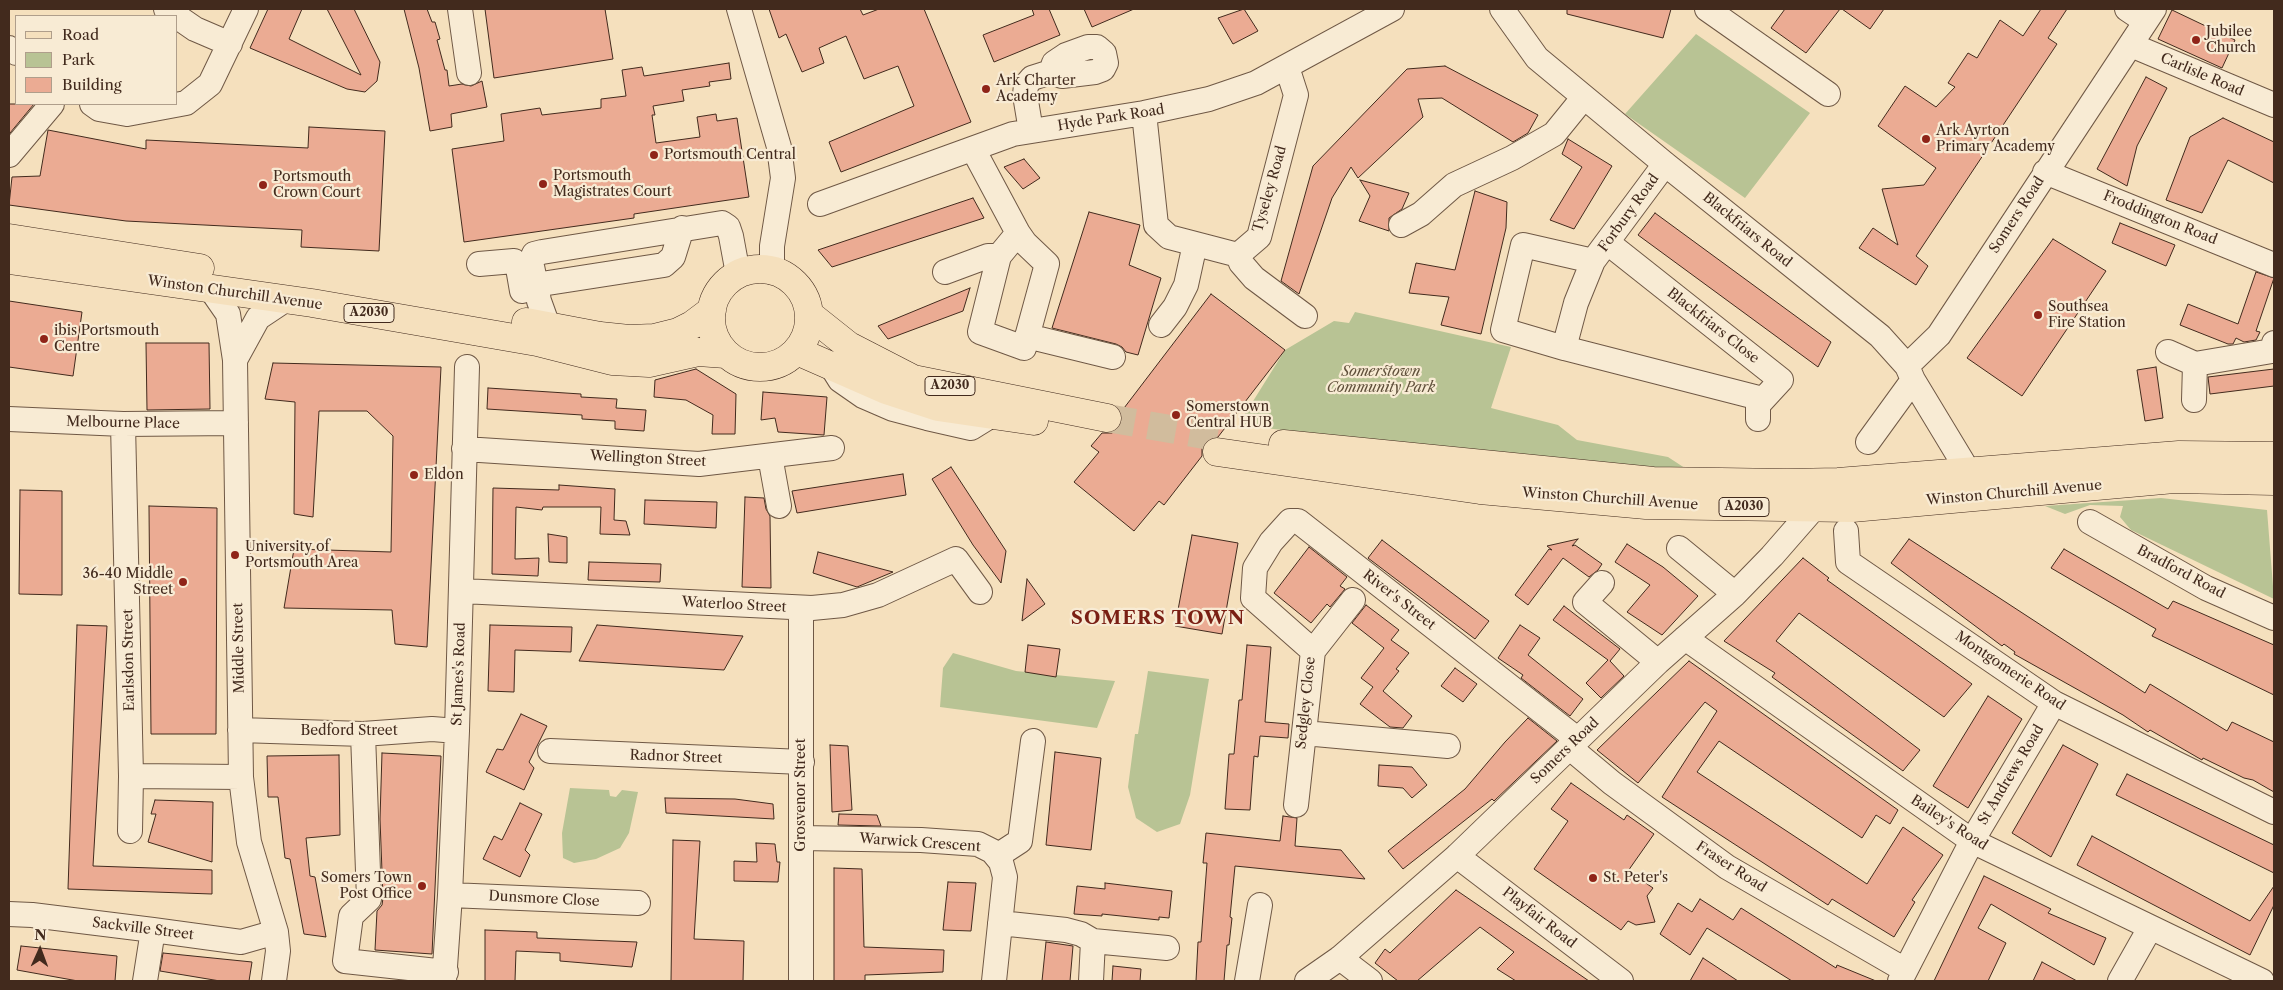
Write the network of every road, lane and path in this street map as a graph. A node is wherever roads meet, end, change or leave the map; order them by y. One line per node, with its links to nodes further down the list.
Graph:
1 (246, 9): 9 (street)
2 (460, 9): 13 (street)
3 (739, 9): 38 (street)
4 (1392, 9): 11 (street, Hyde Park Road)
5 (1502, 9): 15 (street, Blackfriars Road)
6 (1707, 9): 14 (street)
7 (2142, 13): 10 (street, Somers Road)
8 (178, 17): 9 (street)
9 (230, 44): 17 (street)
10 (2131, 45): 18 (street, Carlisle Road); 24 (street, Somers Road)
11 (1287, 67): 19 (street, Hyde Park Road); 32 (street, Tyseley Road)
12 (1051, 72): 20 (street)
13 (469, 73)
14 (1828, 94)
15 (1584, 97): 23 (street, Blackfriars Road); 26 (street)
16 (51, 105): 22 (street)
17 (93, 105)
18 (2274, 105)
19 (1144, 113): 20 (street, Hyde Park Road); 31 (street)
20 (1031, 131): 21 (street, Hyde Park Road)
21 (972, 149): 25 (street, Hyde Park Road); 28 (street)
22 (9, 155)
23 (1665, 164): 30 (street, Forbury Road); 59 (street, Blackfriars Road)
24 (2045, 172): 37 (street, Froddington Road); 59 (street, Somers Road)
25 (820, 204)
26 (1401, 225)
27 (682, 228): 40 (street); 41 (street); 41 (street)
28 (1018, 233): 33 (street); 49 (street)
29 (9, 238): 47 (main road, Winston Churchill Avenue / A2030)
30 (1608, 243): 35 (street, Forbury Road); 51 (street, Blackfriars Close)
31 (1195, 244): 32 (street); 48 (street)
32 (1238, 255): 46 (street)
33 (999, 256): 39 (street); 49 (street)
34 (9, 260): 42 (main road, Winston Churchill Avenue / A2030)
35 (1593, 261): 51 (street, Forbury Road); 51 (street)
36 (479, 264): 47 (street)
37 (2274, 265)
38 (772, 272): 40 (main road); 45 (main road)
39 (945, 272)
40 (738, 274): 44 (main road)
41 (535, 285): 47 (street)
42 (210, 288): 43 (main road, Winston Churchill Avenue / A2030); 56 (street, Middle Street)
43 (285, 300): 54 (main road, Winston Churchill Avenue / A2030); 56 (street, Middle Street)
44 (712, 310): 47 (main road, Winston Churchill Avenue / A2030); 54 (main road)
45 (810, 315): 52 (main road); 52 (main road, A2030)
46 (1306, 316)
47 (538, 324)
48 (1161, 325)
49 (1027, 336): 55 (street)
50 (2274, 343): 57 (street)
51 (1564, 348)
52 (797, 352): 54 (main road)
53 (2168, 352): 57 (street)
54 (726, 354)
55 (1113, 357)
56 (235, 360): 62 (street, Middle Street)
57 (2195, 364): 60 (street)
58 (467, 367): 66 (street, St James's Road)
59 (1910, 373): 64 (street, Somers Road); 69 (street, Blackfriars Road)
60 (2194, 400)
61 (9, 419): 63 (street, Melbourne Place)
62 (236, 422): 63 (street, Melbourne Place); 88 (street, Middle Street)
63 (123, 424): 97 (street, Earlsdon Street)
64 (1868, 442)
65 (832, 448): 67 (street, Wellington Street)
66 (464, 449): 67 (street, Wellington Street); 77 (street, St James's Road)
67 (770, 456): 71 (street)
68 (2274, 456): 69 (main road, Winston Churchill Avenue / A2030)
69 (1968, 471): 72 (main road, Winston Churchill Avenue / A2030)
70 (2274, 481): 72 (main road, Winston Churchill Avenue / A2030)
71 (779, 506)
72 (1813, 509): 79 (street, Somers Road)
73 (2090, 522): 83 (street, Bradford Road)
74 (1840, 542): 87 (street, Montgomerie Road)
75 (1679, 548): 79 (street)
76 (1602, 583): 86 (street)
77 (462, 591): 82 (street, Waterloo Street); 89 (street, St James's Road)
78 (980, 592): 82 (street, Waterloo Street)
79 (1735, 594): 84 (street, Somers Road)
80 (1253, 598): 85 (street, Sedgley Close); 93 (street, River's Street)
81 (1353, 600): 85 (street)
82 (800, 608): 96 (street, Grosvenor Street)
83 (2274, 618)
84 (1685, 638): 86 (street, Somers Road); 103 (street, Bailey's Road)
85 (1313, 651): 90 (street, Sedgley Close)
86 (1658, 662): 93 (street, Somers Road)
87 (2054, 703): 100 (street, Montgomerie Road); 103 (street, St Andrews Road)
88 (240, 730): 91 (street, Bedford Street); 98 (street, Middle Street)
89 (457, 731): 91 (street, Bedford Street); 106 (street, St James's Road)
90 (1304, 733): 94 (street); 99 (street, Sedgley Close)
91 (363, 734): 117 (street)
92 (1033, 741): 104 (street)
93 (1573, 743): 105 (street, Somers Road); 118 (street, Fraser Road)
94 (1448, 746)
95 (550, 751): 96 (street, Radnor Street)
96 (802, 762): 102 (street, Grosvenor Street)
97 (131, 776): 98 (street); 101 (street, Earlsdon Street)
98 (241, 777): 113 (street, Middle Street)
99 (1296, 805)
100 (2274, 812)
101 (130, 831)
102 (802, 838): 104 (street, Warwick Crescent); 121 (street, Grosvenor Street)
103 (1972, 841): 111 (street, Bailey's Road); 118 (street, St Andrews Road)
104 (997, 856): 110 (street, Warwick Crescent)
105 (1457, 856): 116 (street, Somers Road); 127 (street, Playfair Road)
106 (450, 895): 107 (street, Dunsmore Close); 117 (street, St James's Road)
107 (638, 903)
108 (1260, 905): 124 (street)
109 (9, 914): 112 (street, Sackville Street)
110 (1000, 923): 114 (street); 122 (street, Warwick Crescent)
111 (2150, 928): 128 (street); 129 (street, Bailey's Road)
112 (153, 930): 113 (street, Sackville Street); 119 (street)
113 (276, 932): 120 (street, Middle Street)
114 (1093, 941): 115 (street); 123 (street)
115 (1167, 948)
116 (1340, 958): 125 (street, Somers Road); 126 (street)
117 (445, 976)
118 (1902, 976)
119 (145, 981)
120 (274, 981)
121 (800, 981)
122 (994, 981)
123 (1091, 981)
124 (1246, 981)
125 (1307, 981)
126 (1370, 981)
127 (1621, 981)
128 (2120, 981)
129 (2262, 981)

